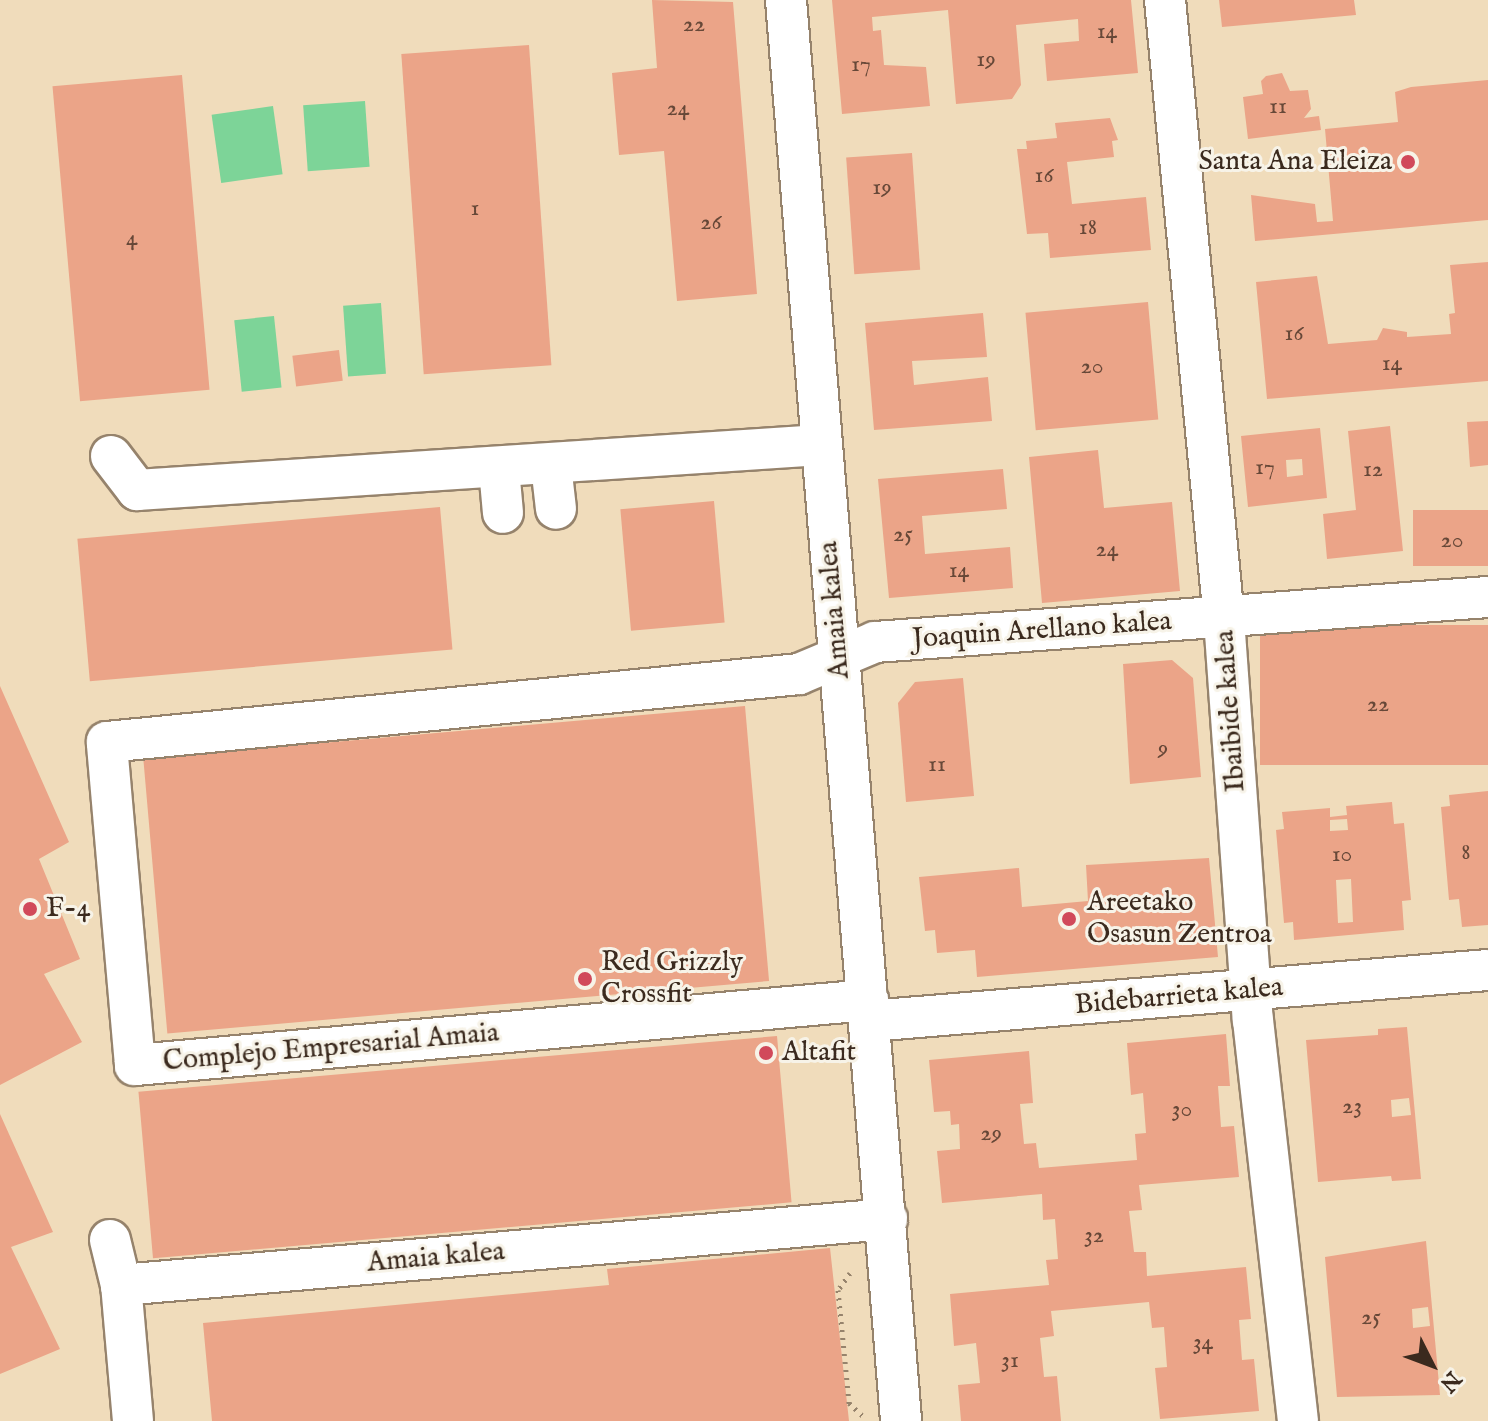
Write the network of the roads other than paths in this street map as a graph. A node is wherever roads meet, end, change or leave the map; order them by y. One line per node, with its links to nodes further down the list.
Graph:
1 (786, 0): 3 (street, Amaia kalea)
2 (1165, 0): 10 (street, Ibaibide kalea)
3 (821, 445): 5 (street); 11 (street, Amaia kalea)
4 (111, 456): 6 (street)
5 (551, 465): 6 (street); 7 (street)
6 (499, 469): 8 (street)
7 (556, 509)
8 (503, 513)
9 (1488, 597): 10 (street, Joaquin Arellano kalea)
10 (1224, 619): 11 (street, Joaquin Arellano kalea); 13 (street, Ibaibide kalea)
11 (839, 657): 14 (street, Amaia kalea); 14 (street, Complejo Empresarial Amaia)
12 (1488, 970): 13 (street, Bidebarrieta kalea)
13 (1251, 992): 14 (street, Bidebarrieta kalea); 20 (street, Ibaibide kalea)
14 (869, 1011): 15 (street, Amaia kalea)
15 (873, 1220): 17 (street, Amaia kalea); 19 (street, Amaia kalea)
16 (110, 1240): 17 (street)
17 (121, 1285): 18 (street)
18 (133, 1421)
19 (901, 1421)
20 (1298, 1421)

